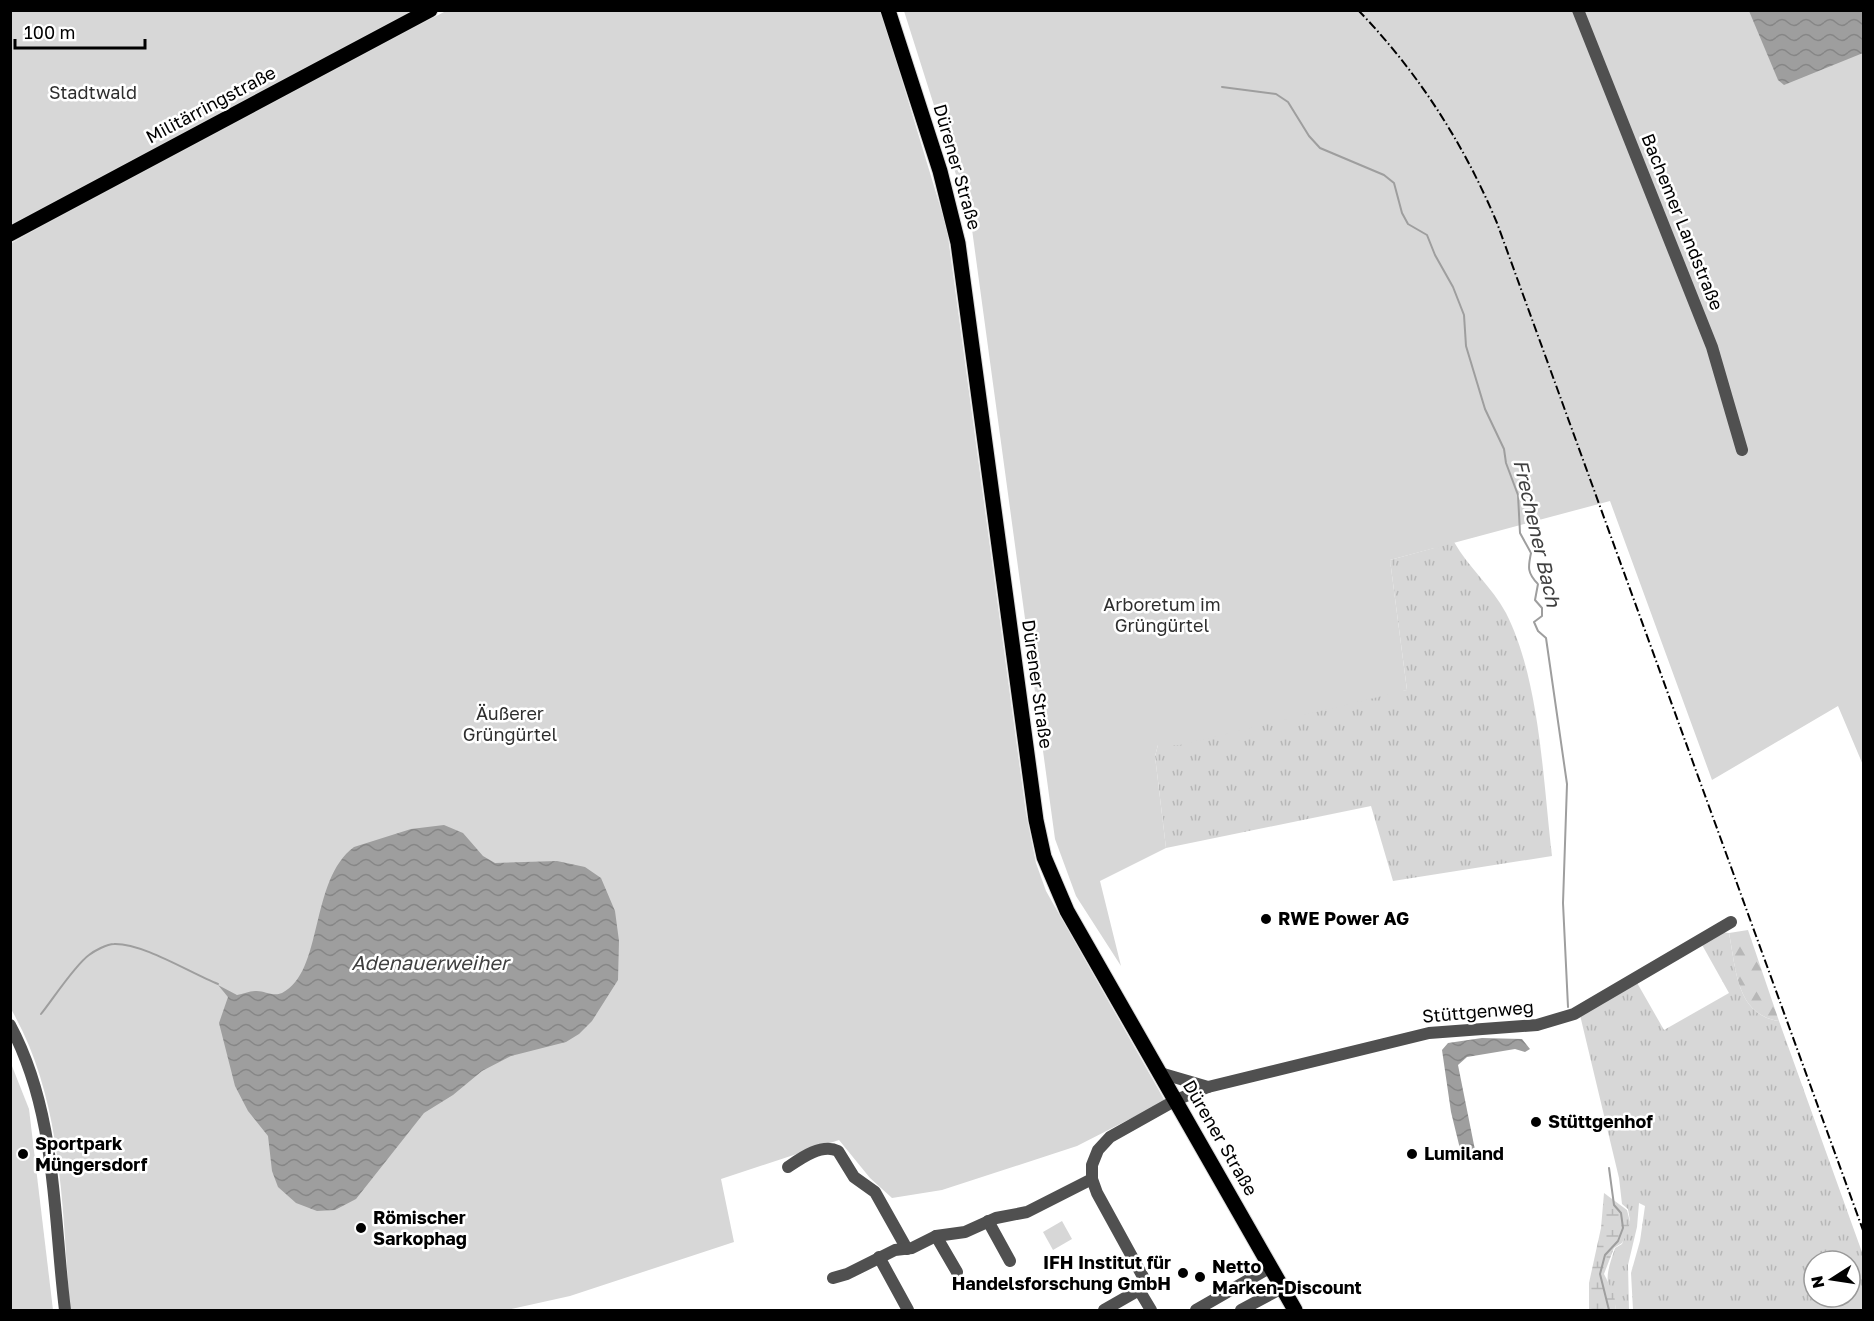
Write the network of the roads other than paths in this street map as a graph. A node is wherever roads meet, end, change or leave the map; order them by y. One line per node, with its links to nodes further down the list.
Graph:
1 (430, 10): 4 (main road, Militärringstraße)
2 (888, 10): 8 (main road, Dürener Straße)
3 (1578, 10): 5 (street, Bachemer Landstraße)
4 (10, 234)
5 (1742, 450)
6 (1731, 922): 9 (street, Stüttgenweg)
7 (10, 1025): 25 (street)
8 (1160, 1073): 9 (street, Stüttgenweg); 10 (main road, Dürener Straße)
9 (1208, 1087): 10 (street, Stüttgenweg)
10 (1176, 1100): 12 (street, Stüttgenweg); 18 (main road, Dürener Straße)
11 (788, 1167): 15 (street)
12 (1092, 1179): 13 (street); 23 (street)
13 (988, 1221): 14 (street); 17 (street)
14 (936, 1236): 15 (street); 19 (street)
15 (907, 1249): 16 (street)
16 (879, 1257): 20 (street); 26 (street)
17 (1010, 1261)
18 (1271, 1267): 21 (street); 22 (main road, Dürener Straße)
19 (957, 1272)
20 (833, 1278)
21 (1235, 1288): 24 (street); 29 (street)
22 (1282, 1288): 24 (street); 30 (main road, Dürener Straße)
23 (1139, 1290): 27 (street); 28 (street)
24 (1243, 1310)
25 (65, 1311)
26 (908, 1311)
27 (1104, 1311)
28 (1151, 1311)
29 (1196, 1311)
30 (1295, 1311)

